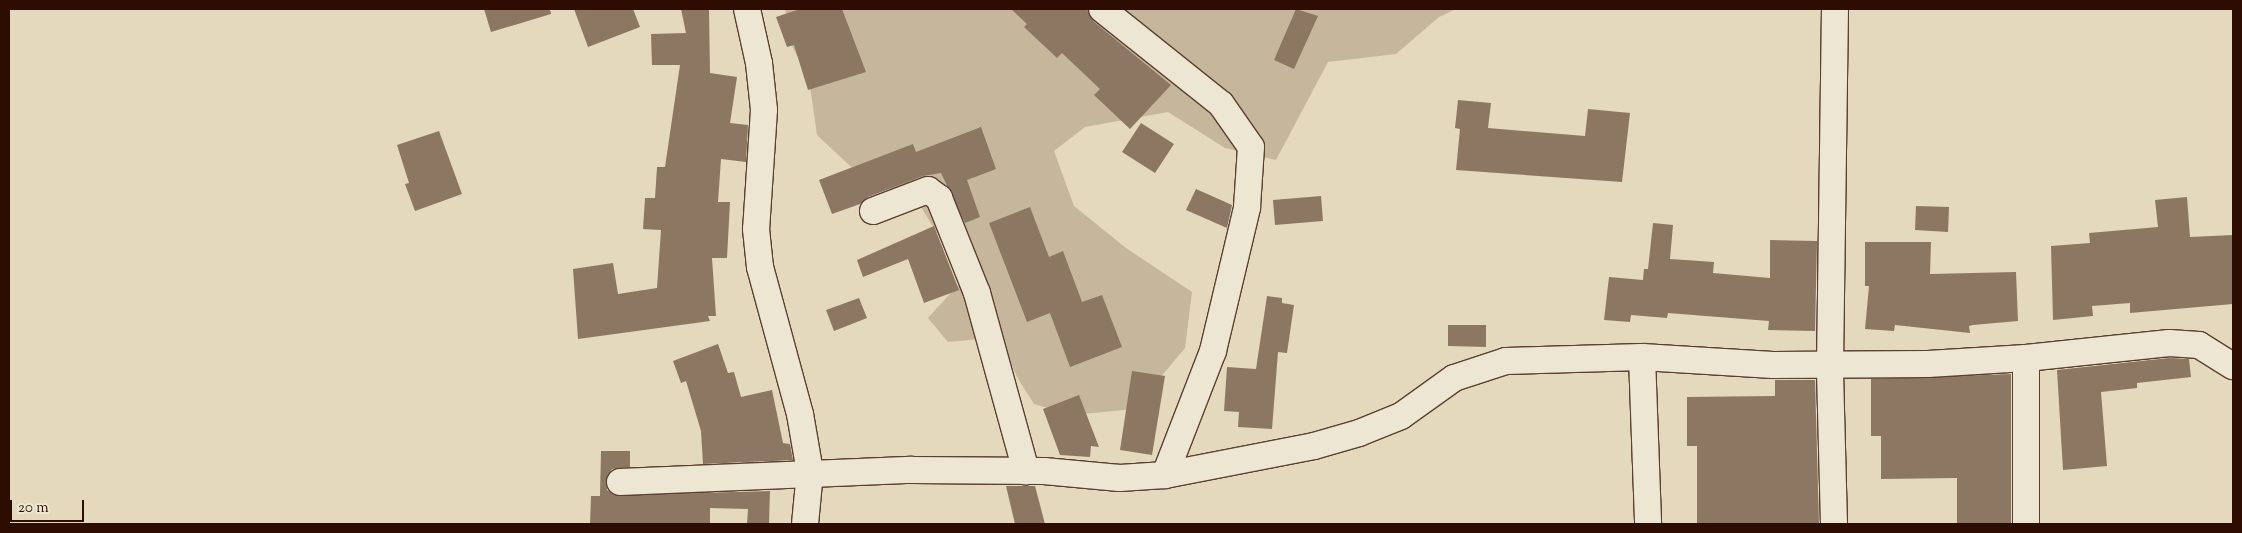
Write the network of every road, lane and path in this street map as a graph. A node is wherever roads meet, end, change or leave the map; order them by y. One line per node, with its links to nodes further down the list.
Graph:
1 (747, 9): 10 (street)
2 (1102, 9): 11 (street)
3 (1835, 9): 7 (street)
4 (873, 211): 9 (street)
5 (1642, 357): 7 (street); 11 (street); 14 (street)
6 (2026, 358): 7 (street); 8 (street); 16 (street)
7 (1830, 366): 15 (street)
8 (2233, 366)
9 (1026, 471): 10 (street); 11 (street)
10 (810, 472): 12 (street); 13 (street)
11 (1165, 475)
12 (620, 482)
13 (805, 524)
14 (1648, 524)
15 (1834, 524)
16 (2026, 524)

